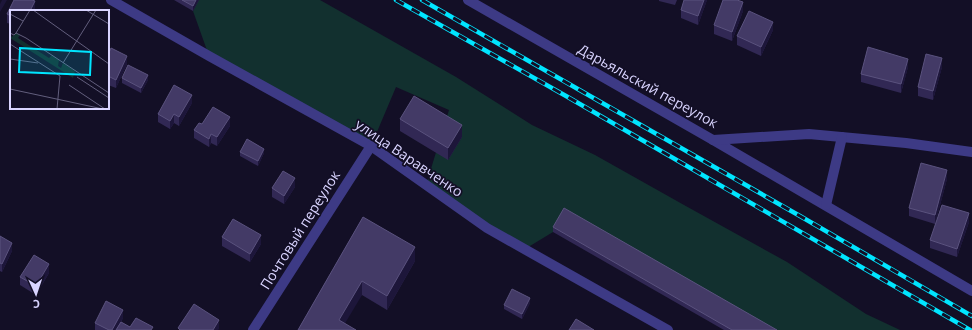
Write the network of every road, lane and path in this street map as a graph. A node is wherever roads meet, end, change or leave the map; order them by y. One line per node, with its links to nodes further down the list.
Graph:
1 (111, 0): 5 (street, улица Варавченко)
2 (468, 0): 4 (street, Дарьяльский переулок)
3 (842, 137): 4 (street, Дарьяльский переулок); 6 (street, Дарьяльский переулок); 7 (street)
4 (713, 140): 7 (street)
5 (371, 146): 9 (street, Почтовый переулок); 10 (street, улица Варавченко)
6 (972, 152)
7 (826, 205): 8 (street)
8 (972, 290)
9 (253, 330)
10 (668, 330)

